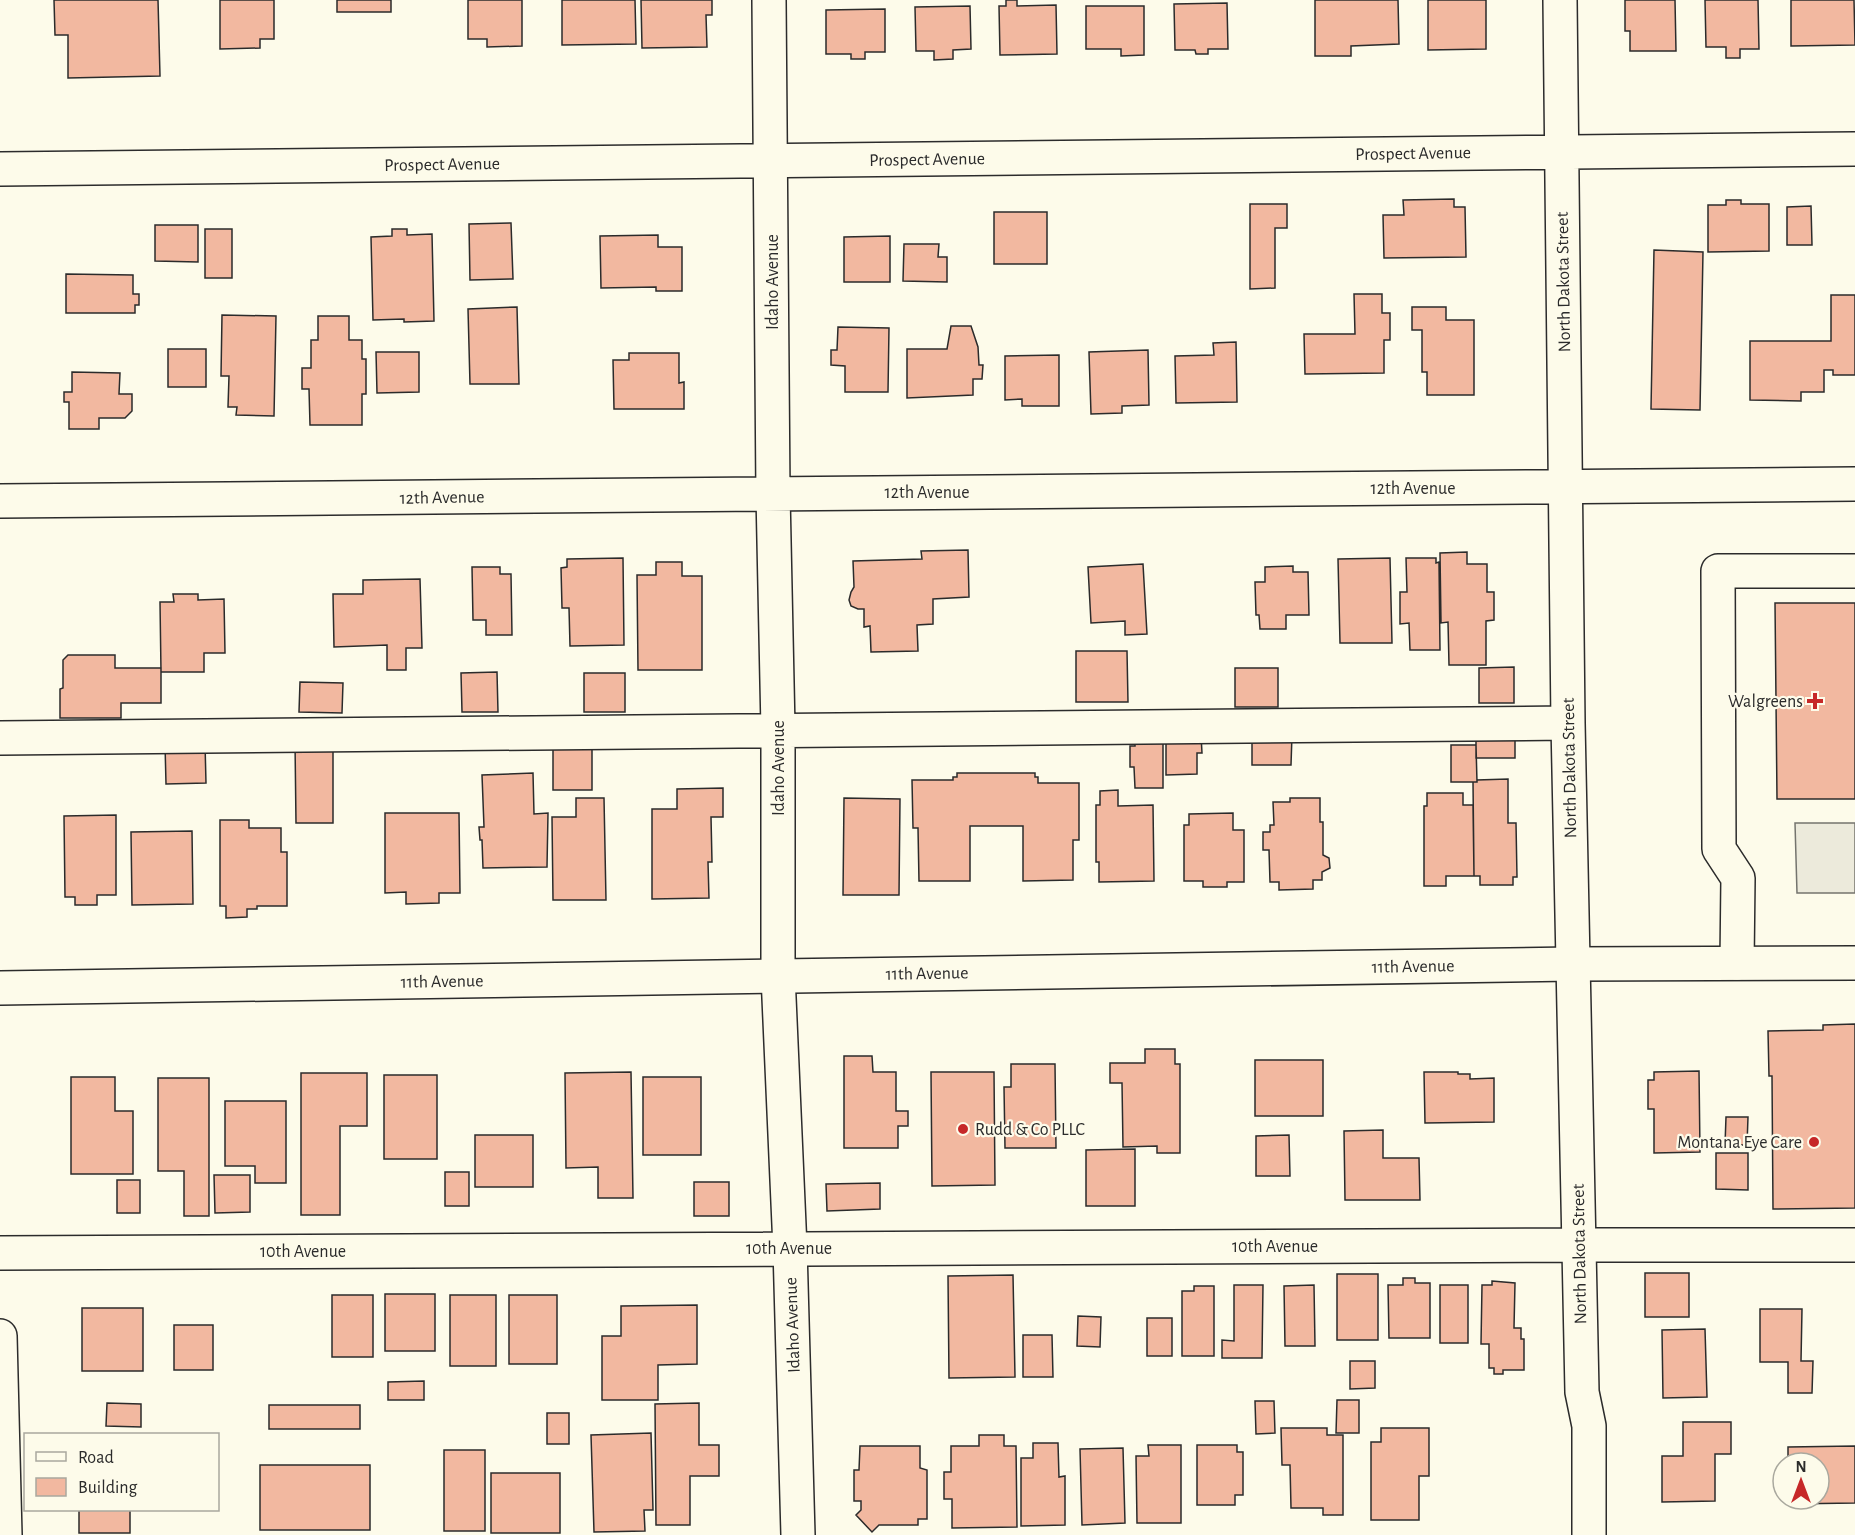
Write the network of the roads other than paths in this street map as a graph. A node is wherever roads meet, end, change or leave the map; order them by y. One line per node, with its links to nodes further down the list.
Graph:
1 (769, 0): 5 (street, Idaho Avenue)
2 (1560, 0): 4 (street, North Dakota Street)
3 (1855, 149): 4 (street, Prospect Avenue)
4 (1561, 152): 5 (street, Prospect Avenue); 8 (street, North Dakota Street)
5 (771, 160): 6 (street, Prospect Avenue); 9 (street, Idaho Avenue)
6 (0, 169)
7 (1855, 484): 8 (street, 12th Avenue)
8 (1565, 487): 9 (street, 12th Avenue); 12 (street, North Dakota Street)
9 (773, 494): 10 (street, 12th Avenue); 13 (street, Idaho Avenue)
10 (0, 501)
11 (1855, 571): 15 (street)
12 (1568, 723): 13 (street); 17 (street, North Dakota Street)
13 (778, 729): 14 (street); 18 (street, Idaho Avenue)
14 (0, 738)
15 (1737, 963): 16 (street, 11th Avenue); 17 (street, 11th Avenue)
16 (1855, 963)
17 (1573, 964): 18 (street, 11th Avenue); 20 (street, North Dakota Street)
18 (778, 975): 19 (street, 11th Avenue); 22 (street, Idaho Avenue)
19 (0, 988)
20 (1578, 1245): 21 (street, 10th Avenue); 22 (street, 10th Avenue); 27 (street, North Dakota Street)
21 (1855, 1245)
22 (790, 1248): 23 (street, 10th Avenue); 26 (street, Idaho Avenue)
23 (0, 1253)
24 (0, 1336): 25 (street)
25 (5, 1535)
26 (798, 1535)
27 (1589, 1535)

